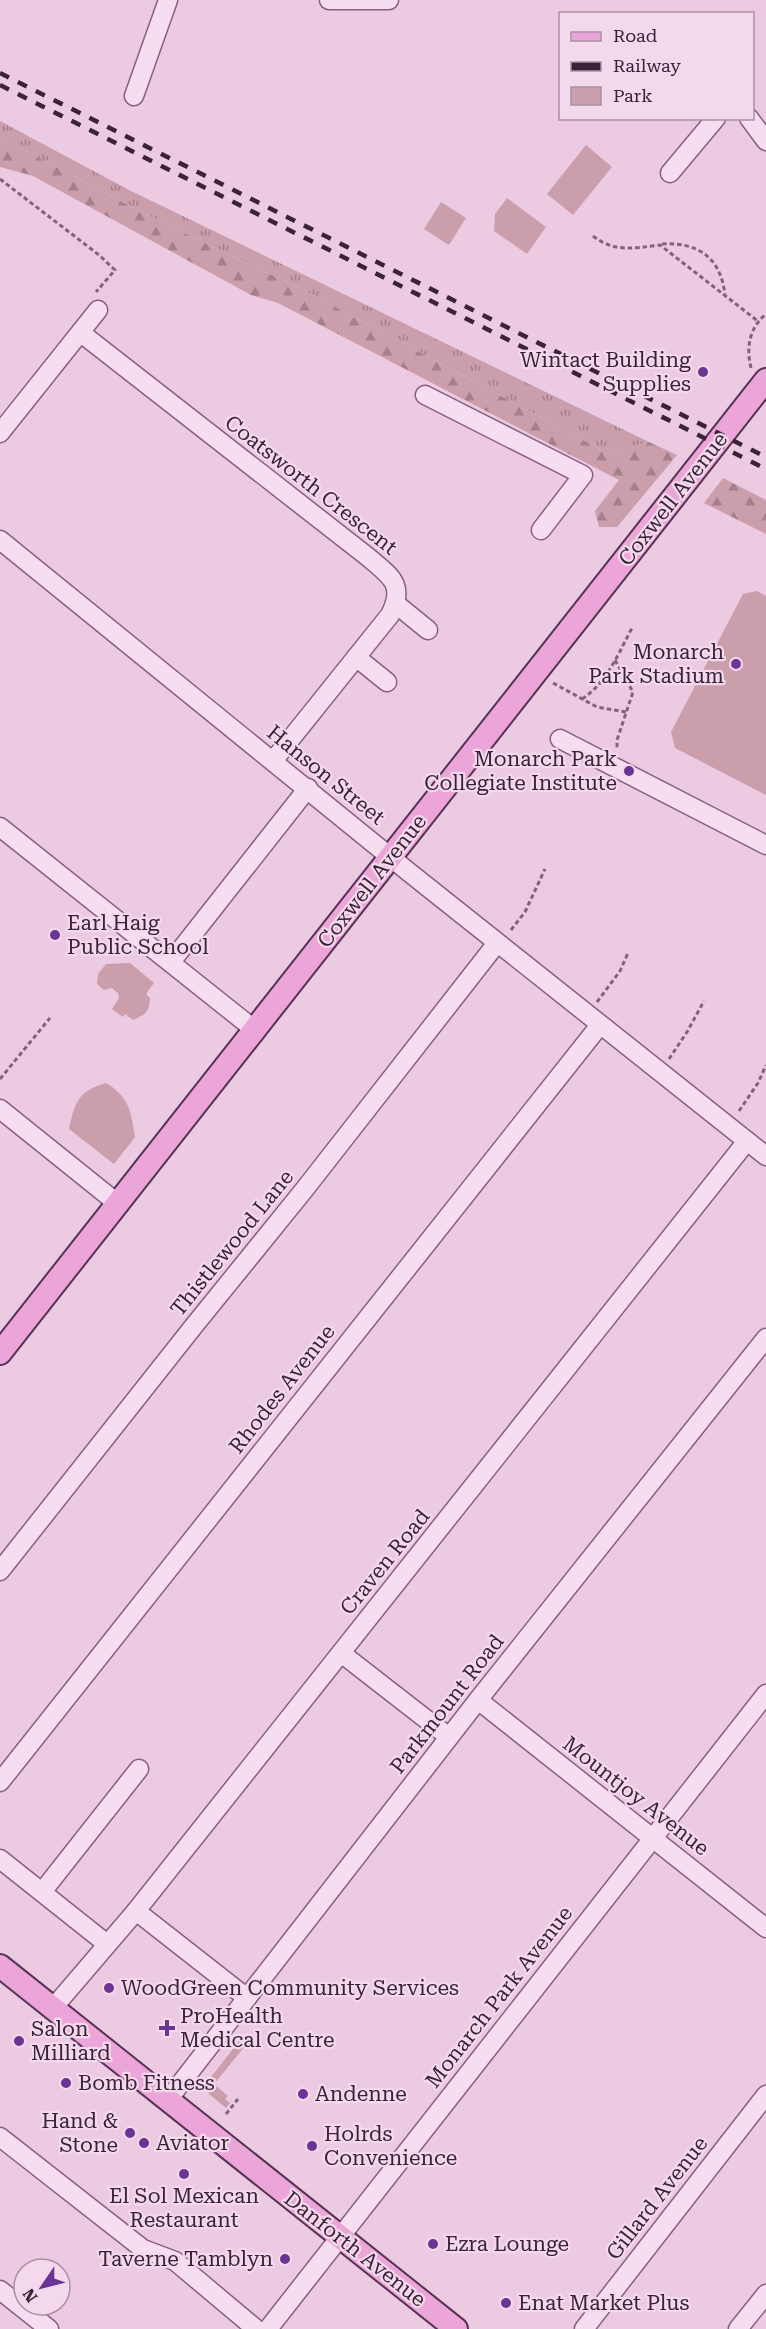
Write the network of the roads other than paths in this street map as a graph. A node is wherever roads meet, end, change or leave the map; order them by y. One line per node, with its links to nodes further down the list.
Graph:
1 (168, 0): 5 (street)
2 (329, 0): 3 (street)
3 (374, 0): 4 (street)
4 (389, 0)
5 (134, 96)
6 (714, 120): 9 (street)
7 (750, 120): 8 (street)
8 (766, 141)
9 (669, 173)
10 (95, 304): 11 (street)
11 (81, 333): 14 (street); 17 (street, Coatsworth Crescent)
12 (759, 375): 26 (main road, Coxwell Avenue)
13 (425, 395): 15 (street)
14 (0, 433)
15 (541, 530)
16 (0, 540): 22 (street, Hanson Street)
17 (396, 604): 18 (street); 19 (street)
18 (428, 630)
19 (356, 657): 20 (street); 22 (street)
20 (387, 682)
21 (560, 739): 25 (street)
22 (273, 760): 23 (street, Hanson Street)
23 (308, 788): 26 (street, Hanson Street); 28 (street)
24 (0, 827): 28 (street)
25 (766, 845)
26 (391, 857): 27 (street, Hanson Street); 30 (main road, Coxwell Avenue)
27 (503, 938): 29 (street, Hanson Street); 37 (street, Thistlewood Lane)
28 (171, 962): 30 (street)
29 (600, 1024): 32 (street, Hanson Street); 43 (street, Rhodes Avenue)
30 (255, 1030): 34 (main road, Coxwell Avenue)
31 (0, 1109): 34 (street)
32 (747, 1141): 33 (street, Hanson Street); 38 (street, Craven Road)
33 (766, 1156)
34 (117, 1203): 36 (main road, Coxwell Avenue)
35 (766, 1338): 40 (street, Parkmount Road)
36 (0, 1353)
37 (0, 1571)
38 (341, 1653): 41 (street); 47 (street, Craven Road)
39 (766, 1694): 44 (street, Monarch Park Avenue)
40 (478, 1700): 41 (street, Parkmount Road); 44 (street, Mountjoy Avenue)
41 (449, 1737): 51 (street, Parkmount Road)
42 (139, 1769): 46 (street)
43 (2, 1776)
44 (653, 1838): 48 (street, Mountjoy Avenue); 56 (street, Monarch Park Avenue)
45 (0, 1859): 46 (street)
46 (42, 1892): 49 (street)
47 (136, 1911): 49 (street, Craven Road); 51 (street)
48 (766, 1928)
49 (107, 1944): 52 (street, Craven Road)
50 (0, 1966): 52 (main road, Danforth Avenue)
51 (247, 1998): 54 (street, Parkmount Road)
52 (53, 2008): 54 (main road, Danforth Avenue)
53 (766, 2095): 63 (street, Gillard Avenue)
54 (167, 2101): 56 (main road, Danforth Avenue)
55 (0, 2137): 60 (street)
56 (340, 2237): 61 (street, Monarch Park Avenue); 62 (main road, Danforth Avenue)
57 (0, 2290): 59 (street)
58 (766, 2294): 64 (street)
59 (49, 2329)
60 (256, 2329)
61 (268, 2329)
62 (456, 2329)
63 (584, 2329)
64 (738, 2329)

